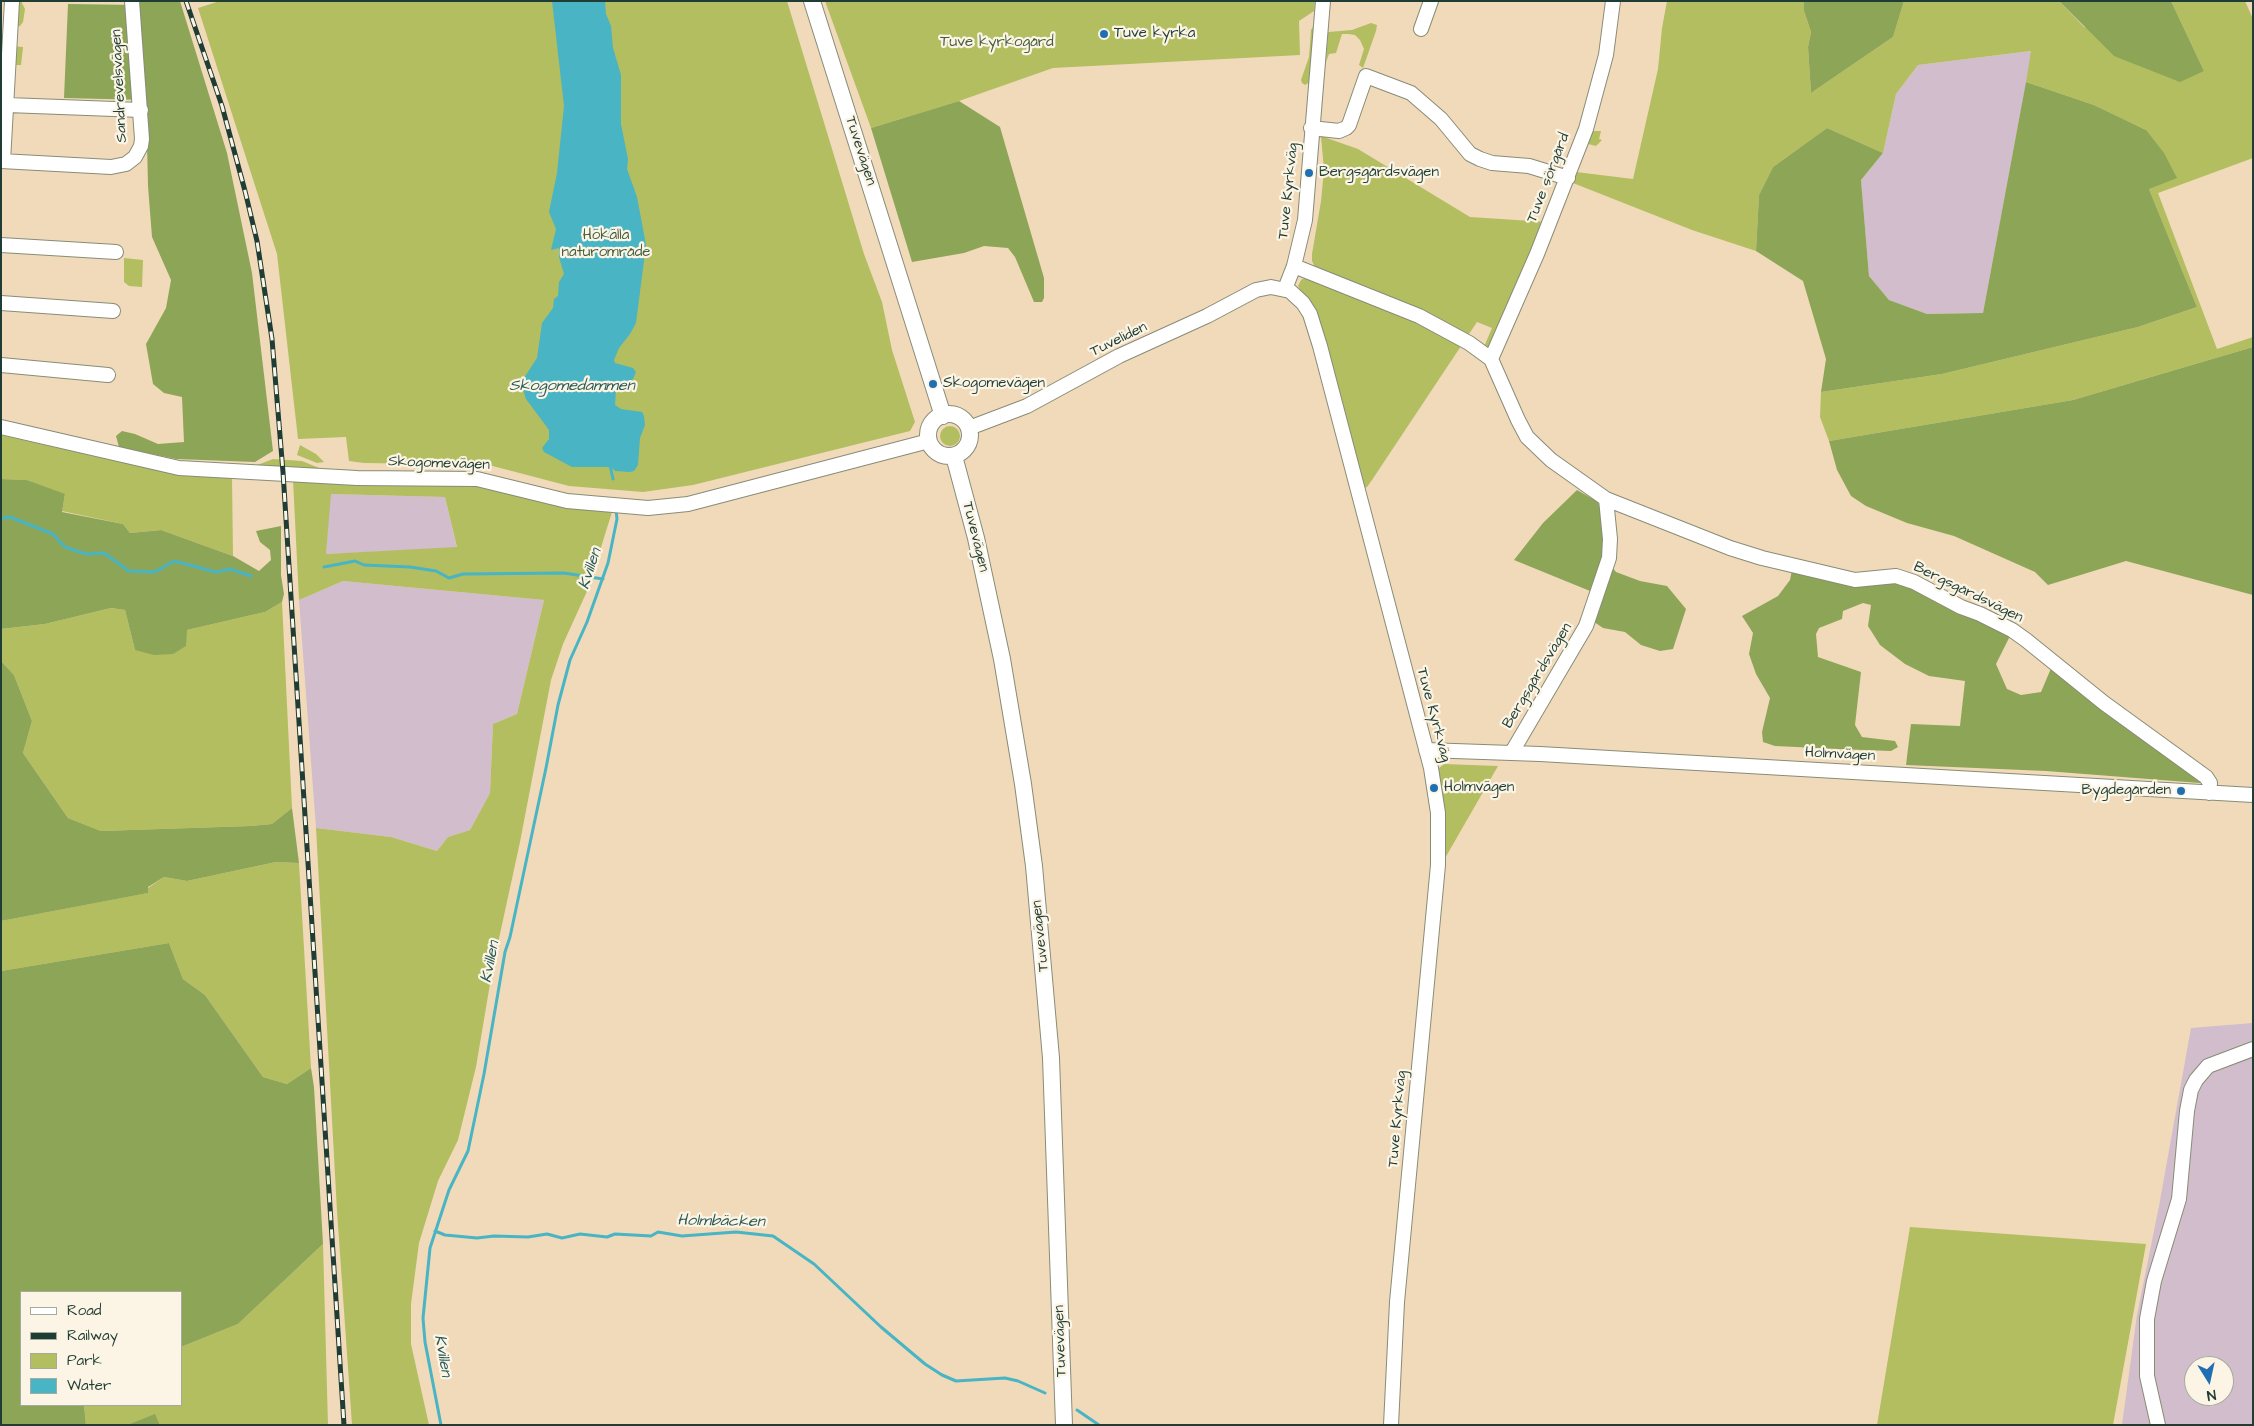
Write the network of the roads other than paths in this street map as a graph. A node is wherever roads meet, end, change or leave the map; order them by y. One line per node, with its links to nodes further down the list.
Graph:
1 (12, 1): 8 (street)
2 (132, 1): 9 (street, Sandrevelsvägen)
3 (812, 1): 22 (main road, Tuvevägen)
4 (1323, 1): 10 (street, Tuve Kyrkväg)
5 (1431, 1): 7 (street)
6 (1614, 1): 12 (street, Tuve sörgård)
7 (1421, 29)
8 (4, 106): 9 (street); 11 (street)
9 (141, 110): 11 (street, Sandrevelsvägen)
10 (1311, 128): 12 (street, Tuve Kyrkväg); 15 (street, Tuve Kyrkväg)
11 (2, 161)
12 (1568, 178): 19 (street, Tuve sörgård)
13 (1, 245): 14 (street)
14 (116, 252)
15 (1294, 266): 16 (street, Tuve Kyrkväg); 19 (street)
16 (1285, 289): 24 (street, Tuveliden); 28 (street, Tuve Kyrkväg)
17 (1, 304): 18 (street)
18 (113, 311)
19 (1491, 359): 27 (street, Bergsgårdsvägen)
20 (1, 365): 21 (street)
21 (108, 374)
22 (943, 416): 24 (main road); 25 (main road)
23 (1, 428): 25 (street, Skogomevägen)
24 (969, 428): 26 (main road)
25 (929, 441): 26 (main road)
26 (954, 456): 33 (main road, Tuvevägen)
27 (1606, 499): 29 (street, Bergsgårdsvägen); 30 (street, Bergsgårdsvägen)
28 (1426, 750): 29 (street, Holmvägen); 34 (street, Tuve Kyrkväg)
29 (1512, 752): 30 (street, Holmvägen)
30 (2209, 793): 31 (street, Holmvägen)
31 (2253, 795)
32 (2253, 1049): 35 (street)
33 (1064, 1425)
34 (1391, 1425)
35 (2158, 1425)

